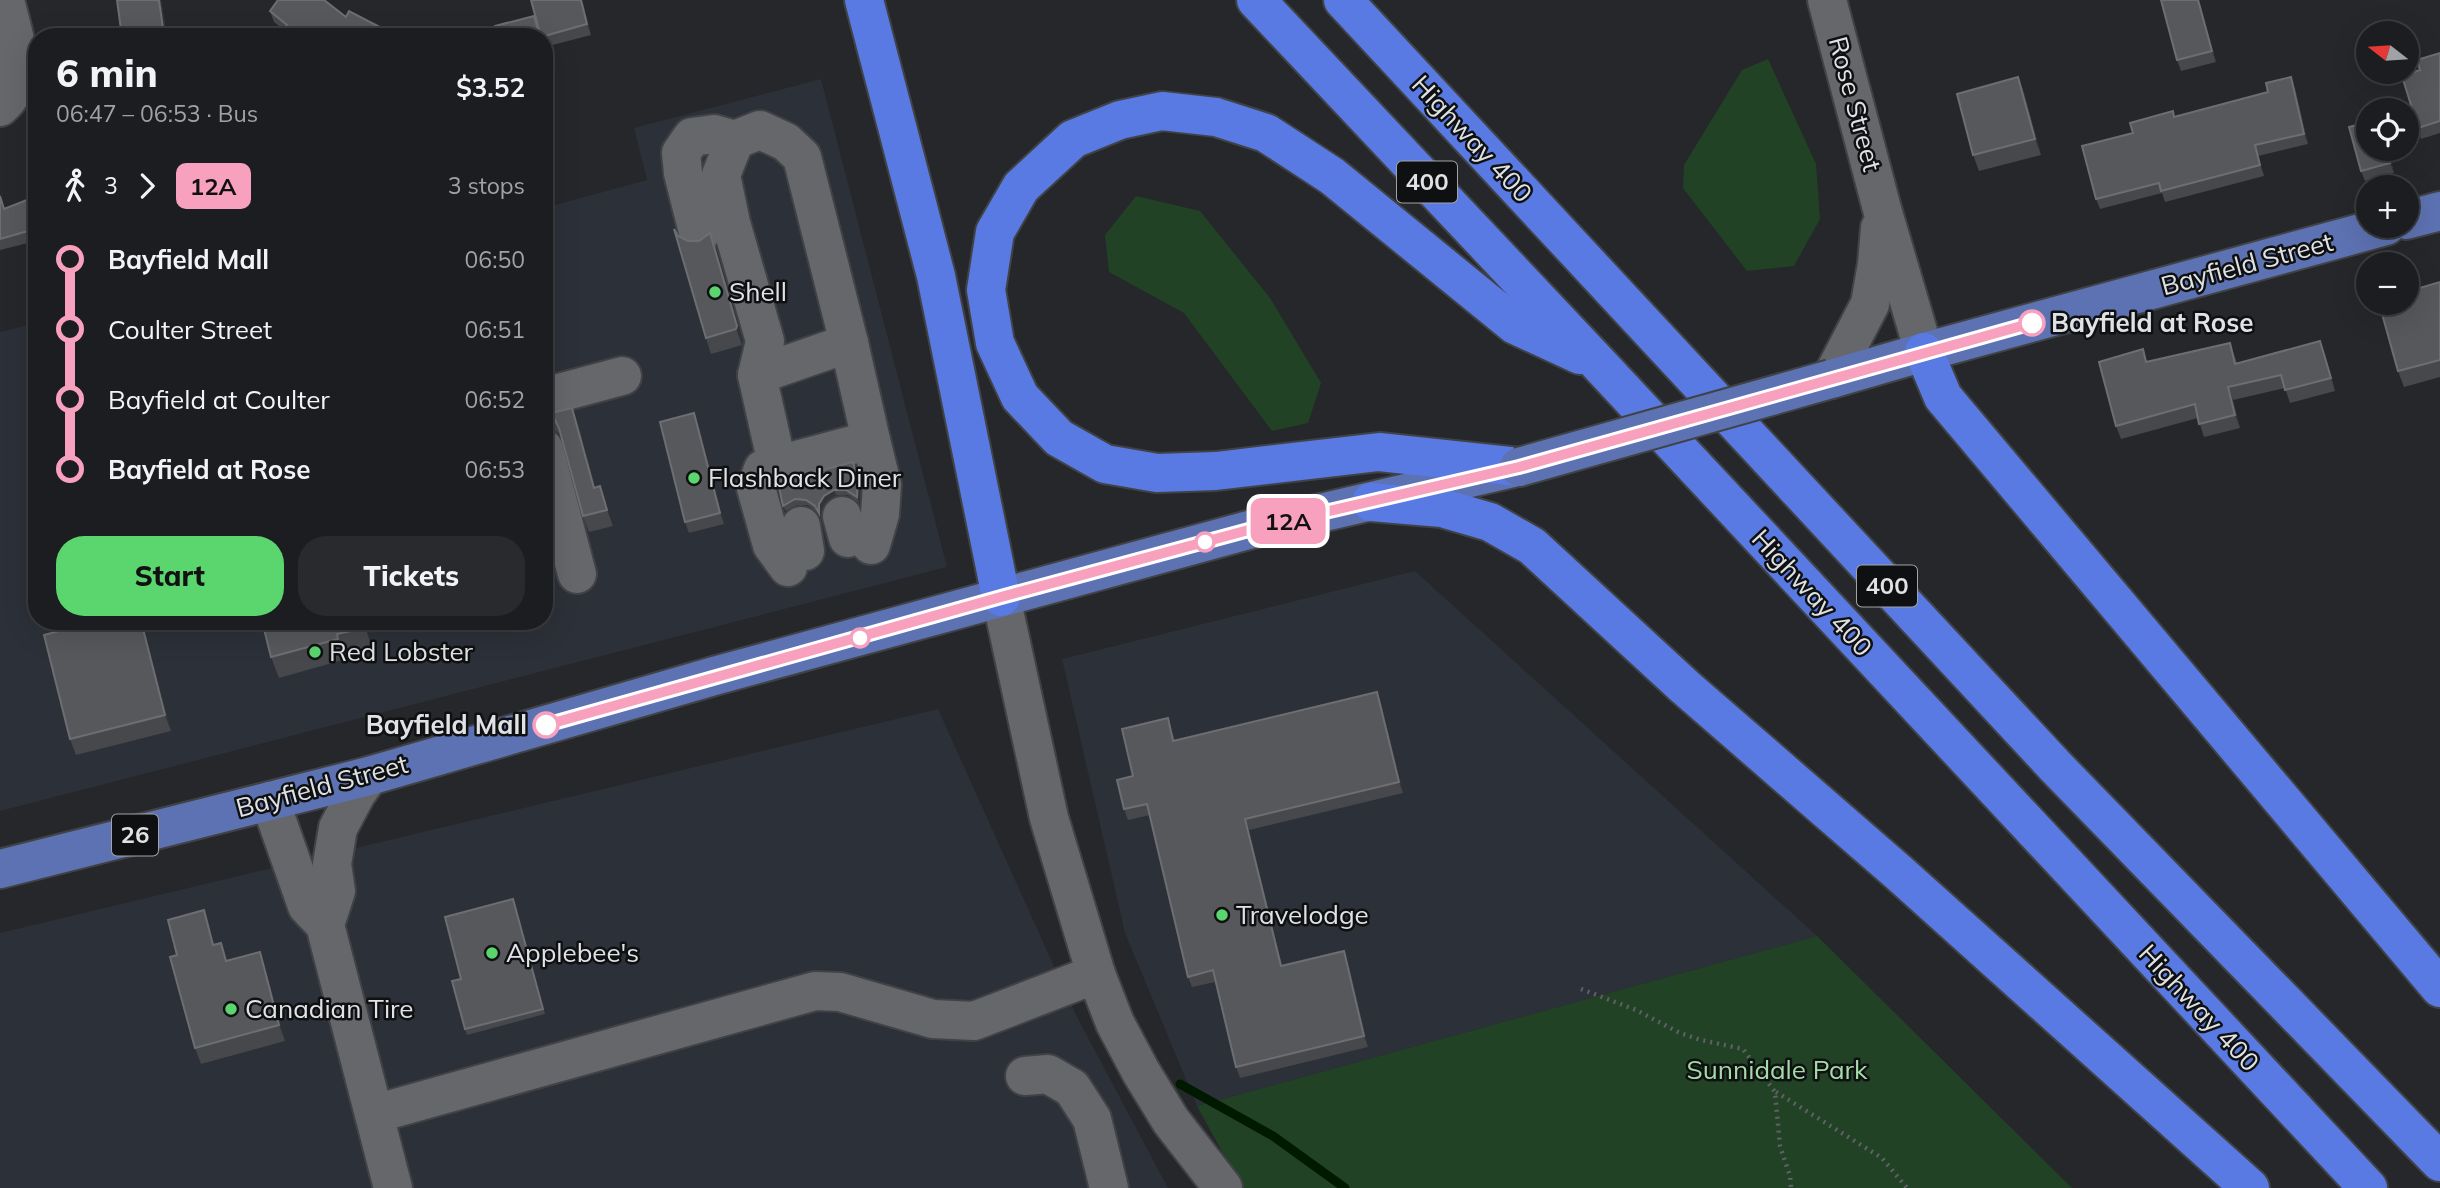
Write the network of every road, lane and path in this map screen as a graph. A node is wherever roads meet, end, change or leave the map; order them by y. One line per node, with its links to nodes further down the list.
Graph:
1 (5, 0): 6 (street)
2 (864, 0): 28 (highway)
3 (1256, 0): 16 (highway, Highway 400 / 400)
4 (1343, 0): 39 (highway, Highway 400 / 400)
5 (1827, 0): 8 (street, Rose Street)
6 (0, 107)
7 (735, 140): 12 (street); 13 (street); 15 (street)
8 (1882, 209): 14 (street, Rose Street); 18 (street, Rose Street)
9 (2440, 211): 10 (main road)
10 (2419, 217)
11 (2356, 234): 14 (main road, Bayfield Street)
12 (699, 236)
13 (849, 343): 15 (street); 20 (street)
14 (1924, 352): 18 (main road, Bayfield Street / 26); 34 (highway)
15 (744, 361): 22 (street)
16 (1599, 364): 21 (highway); 46 (highway, Highway 400 / 400)
17 (622, 376): 19 (street)
18 (1831, 379): 21 (main road, Bayfield Street / 26, bridge)
19 (553, 396)
20 (871, 440): 22 (street); 25 (street)
21 (1519, 467): 24 (main road, Bayfield Street / 26)
22 (784, 470): 26 (street)
23 (553, 483): 27 (street)
24 (1371, 502): 28 (main road, Bayfield Street / 26); 45 (highway)
25 (854, 533)
26 (798, 548)
27 (577, 574)
28 (1001, 597): 29 (main road, Bayfield Street / 26); 33 (street)
29 (369, 776): 30 (main road, Bayfield Street / 26); 32 (street)
30 (270, 801): 31 (main road, Bayfield Street / 26); 32 (street)
31 (0, 869)
32 (325, 925): 38 (street)
33 (1096, 974): 38 (street); 42 (street)
34 (2440, 988)
35 (1581, 989): 37 (path)
36 (1025, 1076): 41 (street)
37 (1775, 1092): 43 (path); 44 (path)
38 (374, 1114): 40 (street)
39 (2440, 1162)
40 (393, 1188)
41 (1109, 1188)
42 (1223, 1188)
43 (1791, 1188)
44 (1907, 1188)
45 (2250, 1188)
46 (2368, 1188)

